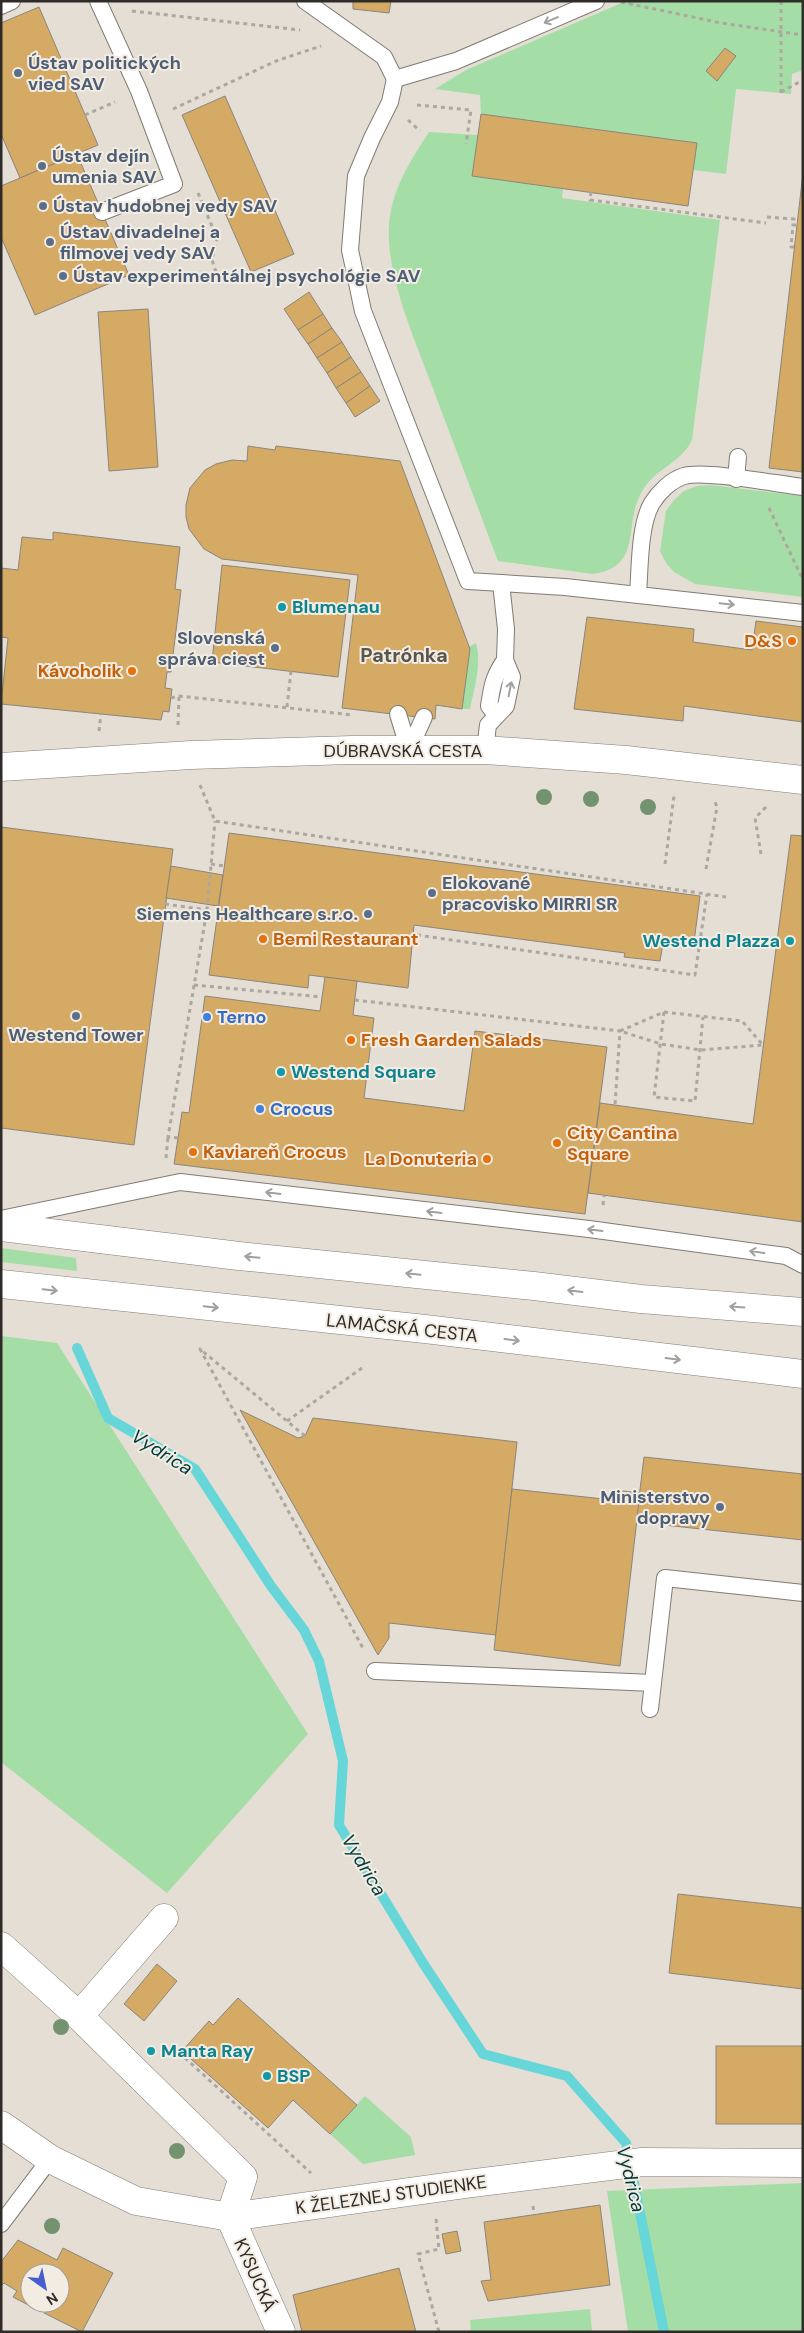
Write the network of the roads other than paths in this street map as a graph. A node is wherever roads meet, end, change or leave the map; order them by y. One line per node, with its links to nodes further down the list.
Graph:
1 (12, 1): 5 (lane)
2 (305, 1): 6 (lane)
3 (596, 1): 6 (lane, one-way to 6)
4 (99, 4): 7 (lane)
5 (1, 6)
6 (395, 79): 11 (lane)
7 (102, 212)
8 (738, 457): 9 (lane)
9 (736, 479): 10 (lane); 12 (lane)
10 (803, 488)
11 (502, 583): 12 (lane); 17 (lane)
12 (638, 594): 13 (lane, one-way to 13)
13 (803, 613)
14 (398, 714): 16 (lane)
15 (424, 717): 16 (lane)
16 (409, 750): 17 (street, DÚBRAVSKÁ CESTA); 18 (street, DÚBRAVSKÁ CESTA)
17 (485, 750): 19 (street, DÚBRAVSKÁ CESTA)
18 (1, 767)
19 (803, 780)
20 (1, 1219): 22 (lane, one-way to 20)
21 (1, 1227): 24 (street, one-way to 21)
22 (803, 1265)
23 (1, 1284): 25 (street, LAMAČSKÁ CESTA, one-way to 25)
24 (803, 1312)
25 (803, 1374)
26 (803, 1593): 28 (lane)
27 (375, 1671): 28 (lane)
28 (653, 1683): 29 (lane)
29 (650, 1709)
30 (164, 1918): 32 (street)
31 (1, 1946): 32 (street)
32 (79, 2016): 36 (street)
33 (1, 2125): 34 (street, K ŽELEZNEJ STUDIENKE)
34 (50, 2159): 36 (street, K ŽELEZNEJ STUDIENKE); 37 (lane)
35 (803, 2162): 36 (street, K ŽELEZNEJ STUDIENKE)
36 (230, 2218): 38 (street, KYSUCKÁ)
37 (1, 2224)
38 (281, 2332)

